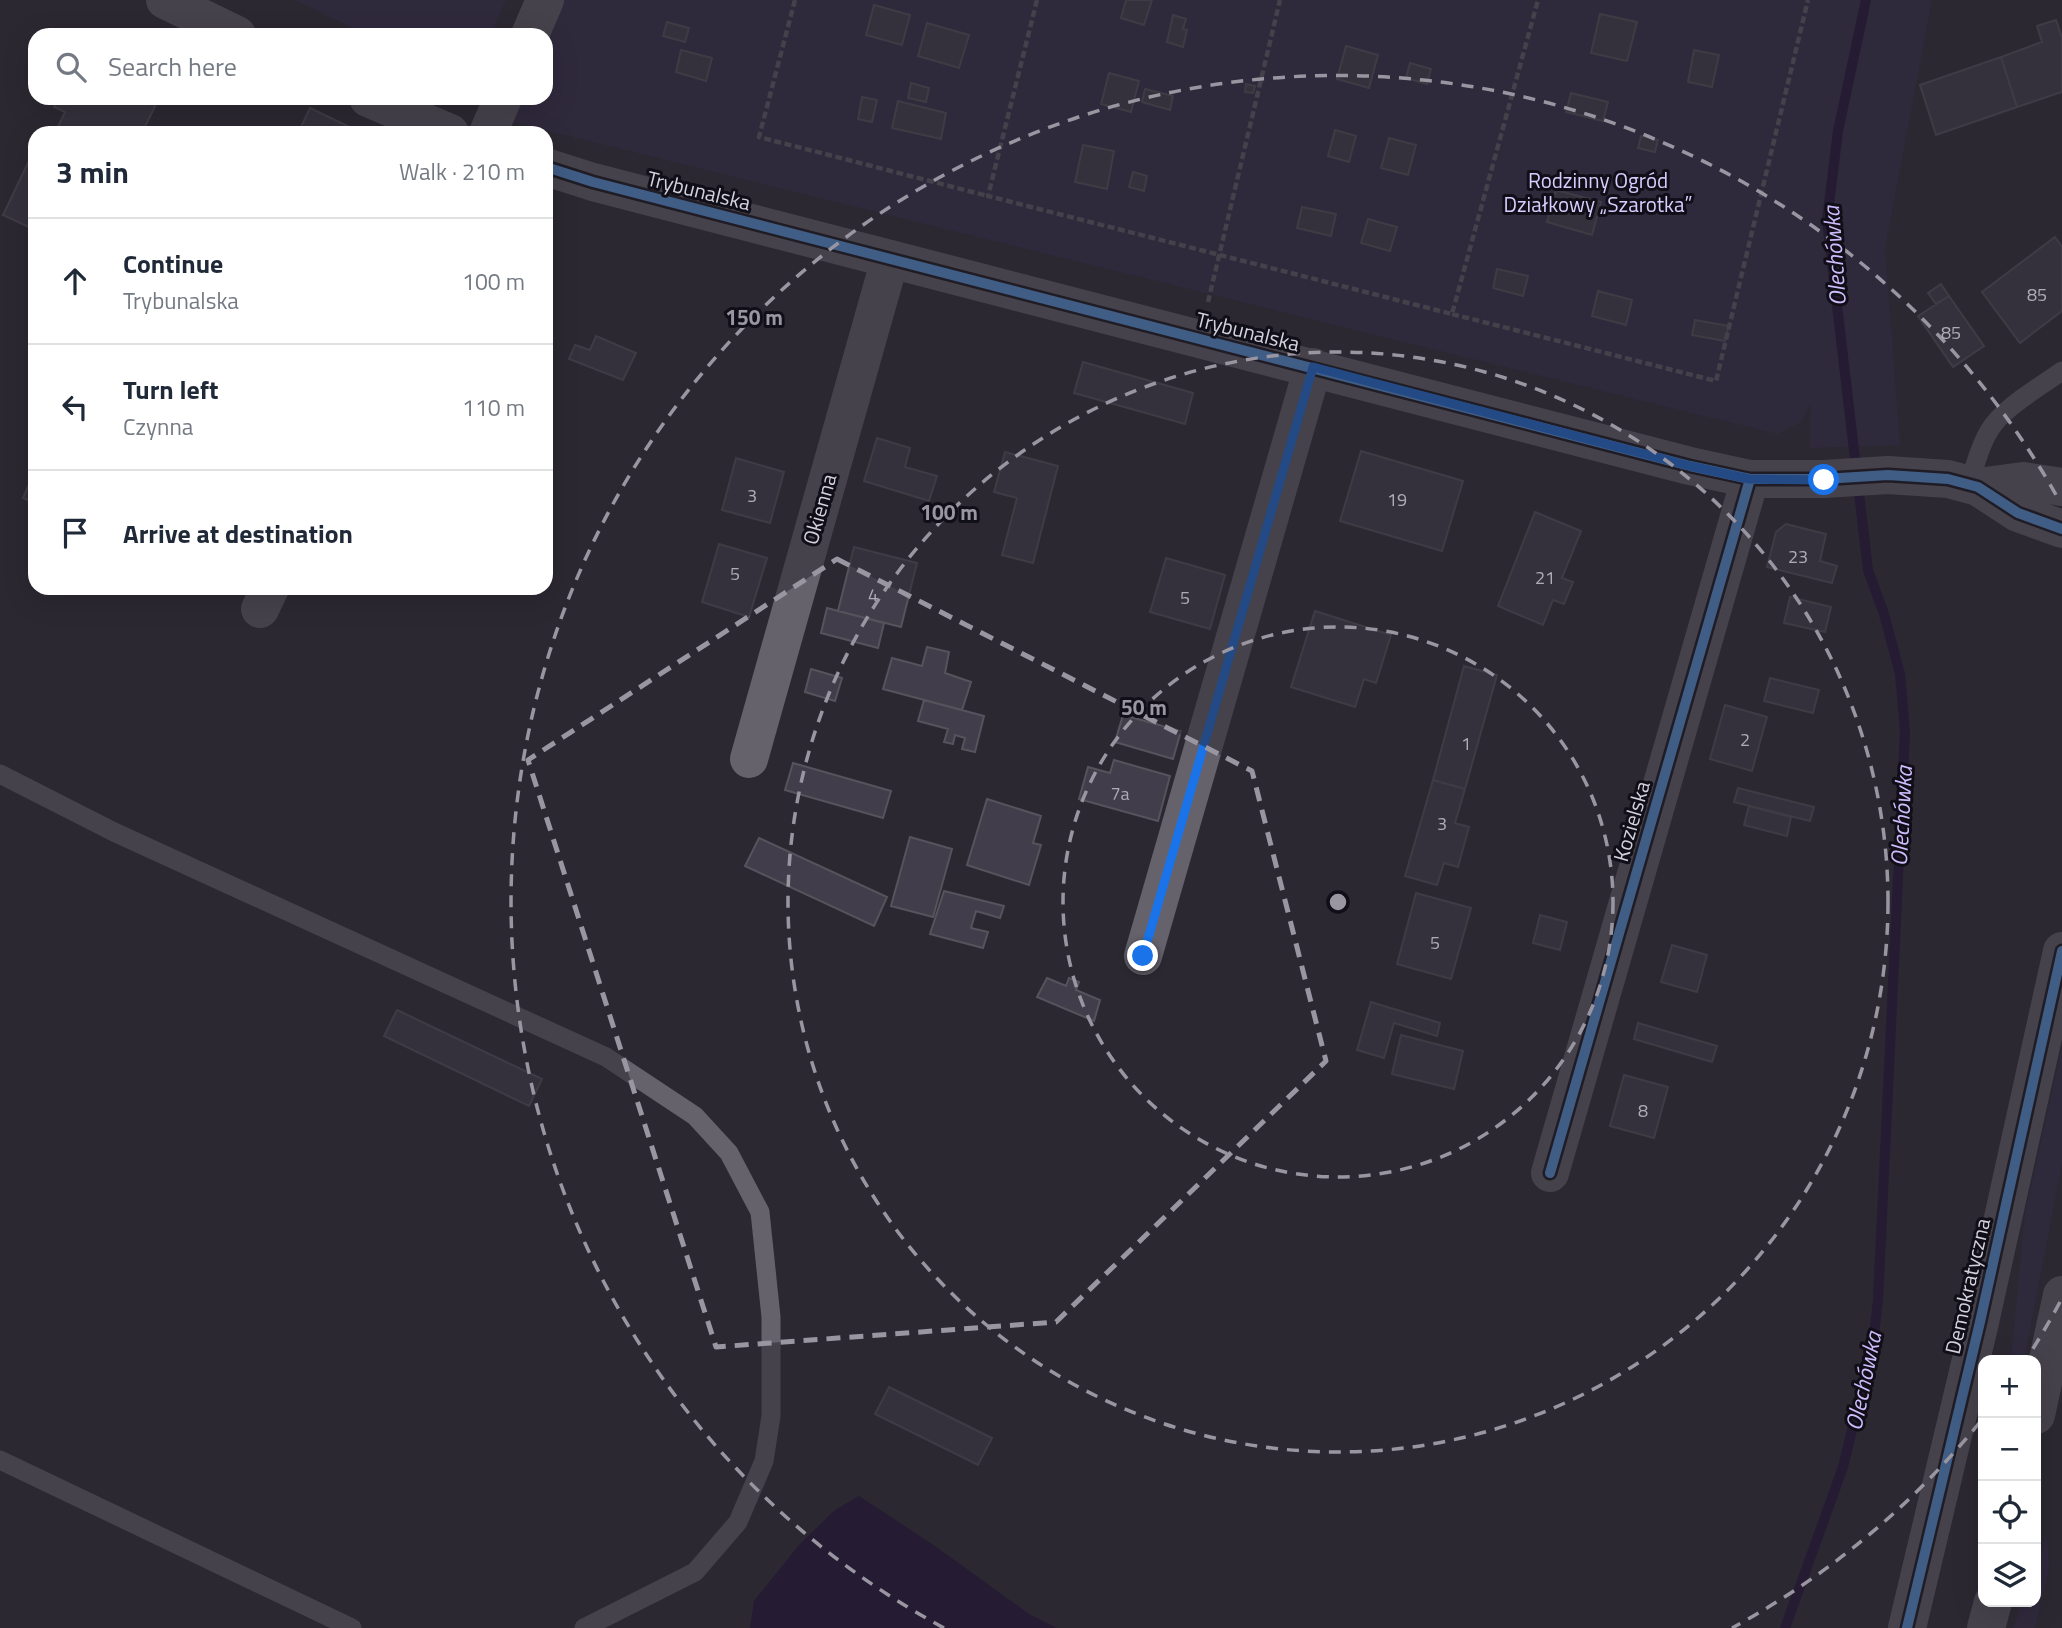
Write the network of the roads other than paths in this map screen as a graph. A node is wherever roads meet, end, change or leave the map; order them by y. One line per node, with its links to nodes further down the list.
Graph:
1 (165, 0): 3 (street)
2 (545, 0): 4 (street)
3 (223, 28)
4 (533, 28)
5 (384, 105): 7 (street)
6 (500, 105): 8 (street)
7 (434, 126)
8 (491, 126)
9 (553, 169): 10 (street, Trybunalska)
10 (890, 259): 11 (street, Trybunalska); 17 (street, Okienna)
11 (1313, 367): 13 (street, Trybunalska); 20 (street)
12 (2062, 371): 14 (lane)
13 (1749, 479): 14 (street, Trybunalska); 21 (street, Kozielska)
14 (1974, 485): 15 (street, Trybunalska); 16 (street, Trybunalska)
15 (2062, 486)
16 (2062, 529)
17 (749, 759)
18 (0, 774): 27 (lane)
19 (2062, 951): 28 (street, Demokratyczna)
20 (1143, 956)
21 (1550, 1173)
22 (2062, 1295): 23 (street)
23 (2041, 1392)
24 (0, 1460): 26 (lane)
25 (1992, 1607): 29 (street)
26 (352, 1628)
27 (584, 1628)
28 (1907, 1628)
29 (1986, 1628)

